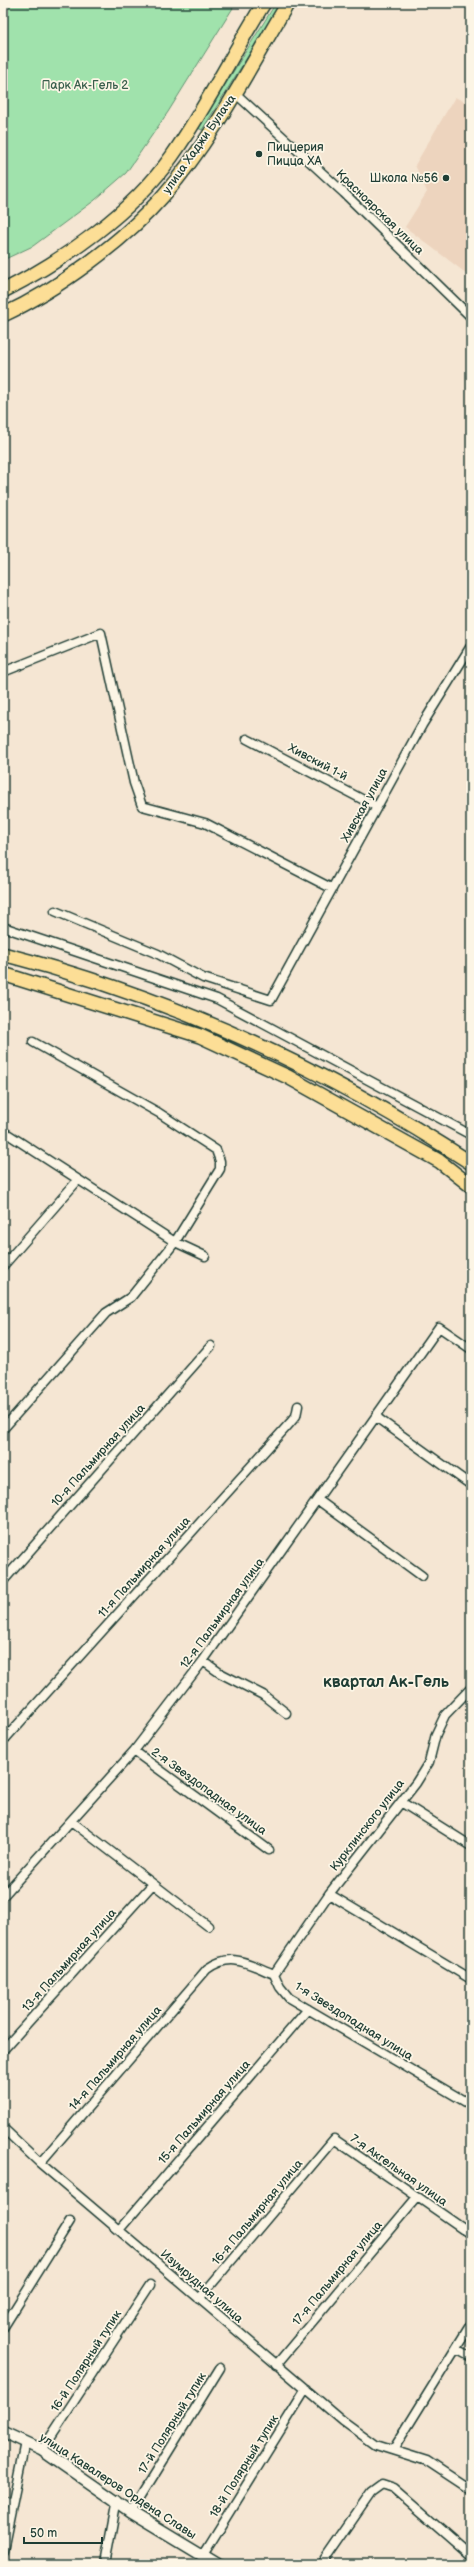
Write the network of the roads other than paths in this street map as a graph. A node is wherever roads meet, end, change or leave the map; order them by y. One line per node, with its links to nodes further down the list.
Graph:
1 (264, 3): 4 (main road, улица Хаджи Булача)
2 (288, 3): 3 (main road, улица Хаджи Булача)
3 (235, 93): 5 (main road, улица Хаджи Булача); 10 (street, Красноярская улица)
4 (189, 131): 5 (main road); 6 (main road, улица Хаджи Булача)
5 (204, 140): 7 (main road, улица Хаджи Булача)
6 (149, 184): 7 (main road); 8 (main road, улица Хаджи Булача)
7 (163, 196): 9 (main road, улица Хаджи Булача)
8 (3, 291)
9 (3, 314)
10 (471, 317)
11 (471, 646): 14 (street, Хивская улица)
12 (3, 672): 15 (street)
13 (247, 739): 14 (street, Хивский 1-й)
14 (377, 807): 15 (street, Хивская улица)
15 (331, 888): 16 (street, Хивская улица)
16 (55, 911)
17 (3, 928): 22 (street)
18 (3, 954): 23 (main road)
19 (3, 974): 25 (main road)
20 (33, 1042): 26 (street)
21 (3, 1131): 24 (street)
22 (471, 1135)
23 (471, 1163)
24 (78, 1180): 26 (street); 28 (street)
25 (471, 1186)
26 (175, 1242): 27 (street); 33 (street)
27 (205, 1256)
28 (3, 1266)
29 (211, 1346): 37 (street, 10-я Пальмирная улица)
30 (471, 1349): 32 (street, 12-я Пальмирная улица)
31 (298, 1406): 41 (street, 11-я Пальмирная улица)
32 (376, 1417): 34 (street); 35 (street, 12-я Пальмирная улица)
33 (3, 1429)
34 (471, 1485)
35 (318, 1500): 36 (street); 38 (street, 12-я Пальмирная улица)
36 (422, 1576)
37 (3, 1581)
38 (203, 1661): 40 (street); 42 (street, 12-я Пальмирная улица)
39 (471, 1688): 43 (street, Курклинского улица)
40 (286, 1713)
41 (3, 1741)
42 (134, 1751): 44 (street, 12-я Пальмирная улица); 46 (street, 2-я Звездопадная улица)
43 (401, 1802): 45 (street); 48 (street, Курклинского улица)
44 (71, 1822): 47 (street); 49 (street, 12-я Пальмирная улица)
45 (471, 1846)
46 (269, 1850)
47 (152, 1885): 50 (street); 54 (street, 13-я Пальмирная улица)
48 (329, 1894): 51 (street, Курклинского улица); 52 (street)
49 (3, 1896)
50 (208, 1926)
51 (274, 1974): 53 (street, 1-я Звездопадная улица); 58 (street, 14-я Пальмирная улица)
52 (471, 1979)
53 (308, 2009): 55 (street, 1-я Звездопадная улица); 61 (street, 15-я Пальмирная улица)
54 (3, 2050)
55 (471, 2105)
56 (3, 2128): 58 (street, Изумрудная улица)
57 (334, 2139): 59 (street, 7-я Акгельная улица); 64 (street, 16-я Пальмирная улица)
58 (40, 2164): 61 (street, Изумрудная улица)
59 (417, 2196): 62 (street, 7-я Акгельная улица); 69 (street, 17-я Пальмирная улица)
60 (70, 2221): 66 (street)
61 (119, 2230): 64 (street, Изумрудная улица)
62 (471, 2234)
63 (150, 2285): 74 (street, 16-й Полярный тупик)
64 (198, 2299): 69 (street, Изумрудная улица)
65 (471, 2324): 67 (street)
66 (3, 2328)
67 (456, 2349): 68 (street); 75 (street)
68 (471, 2357)
69 (276, 2364): 71 (street, Изумрудная улица)
70 (220, 2368): 80 (street, 17-й Полярный тупик)
71 (306, 2389): 75 (street, Изумрудная улица); 83 (street, 18-й Полярный тупик)
72 (3, 2432): 73 (street, улица Кавалеров Ордена Славы)
73 (25, 2442): 74 (street, улица Кавалеров Ордена Славы); 79 (street)
74 (42, 2450): 77 (street, улица Кавалеров Ордена Славы)
75 (393, 2450): 76 (street, Изумрудная улица)
76 (471, 2490)
77 (117, 2500): 80 (street, улица Кавалеров Ордена Славы); 84 (street)
78 (3, 2501): 79 (street)
79 (12, 2504): 81 (street)
80 (131, 2512): 83 (street, улица Кавалеров Ордена Славы)
81 (3, 2550)
82 (471, 2556): 85 (street)
83 (210, 2561)
84 (105, 2564)
85 (322, 2564)

